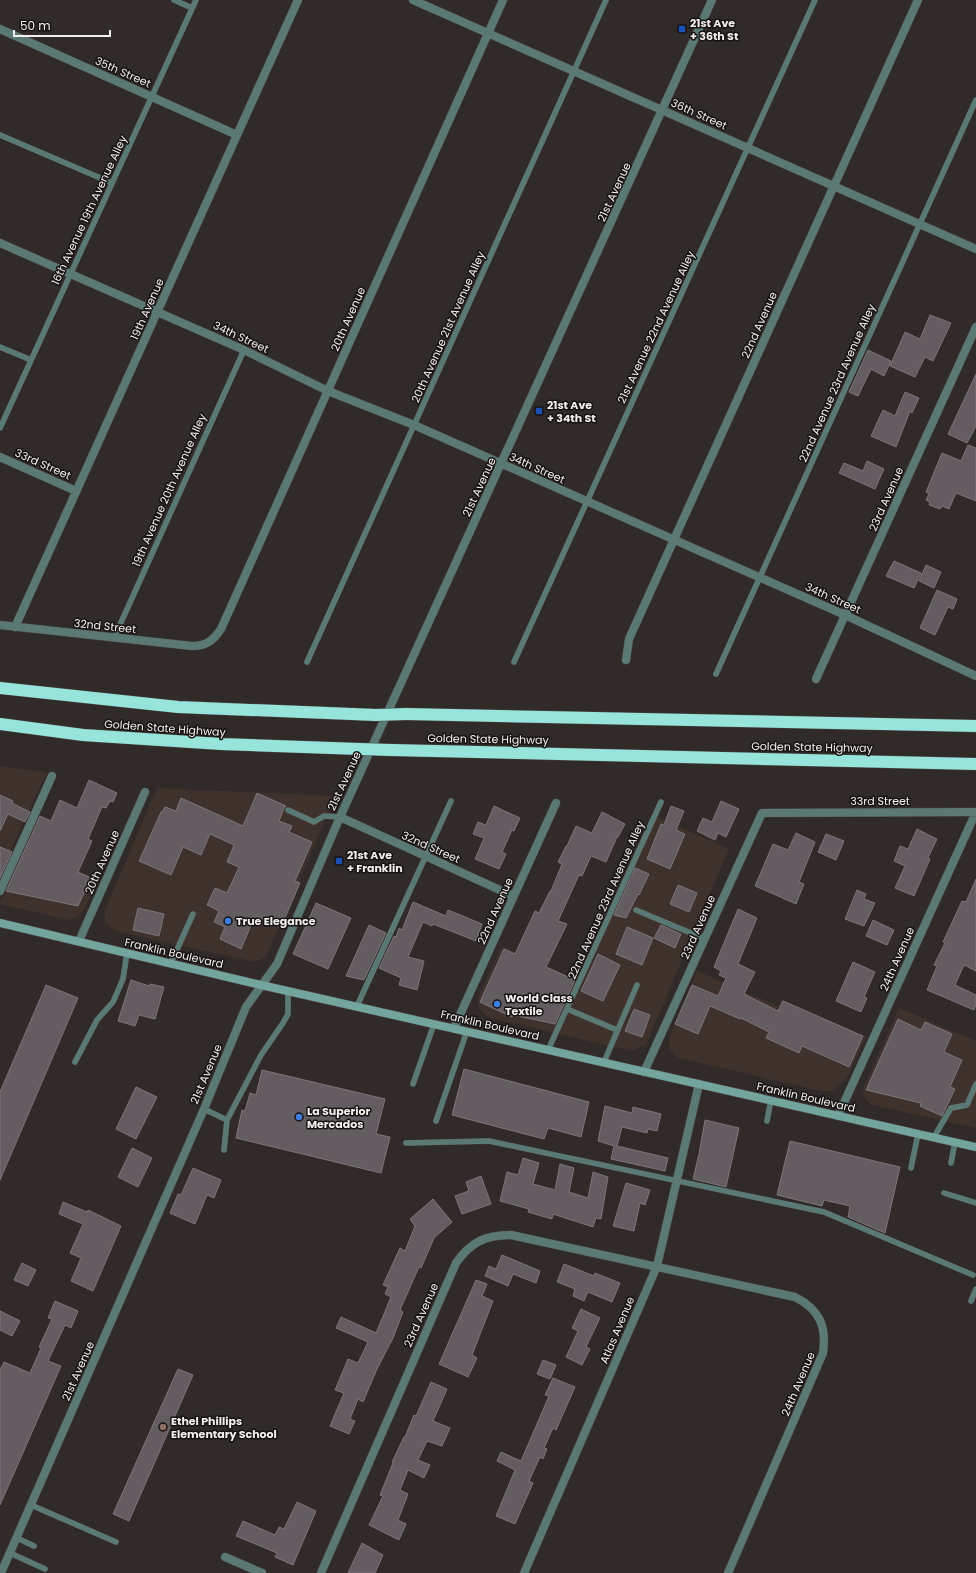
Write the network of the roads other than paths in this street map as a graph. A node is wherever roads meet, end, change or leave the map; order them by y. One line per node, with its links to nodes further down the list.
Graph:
1 (174, 0): 10 (lane)
2 (196, 0): 10 (lane, 16th Avenue 19th Avenue Alley)
3 (298, 0): 18 (street, 19th Avenue)
4 (413, 0): 12 (street, 36th Street)
5 (504, 0): 12 (street, 20th Avenue)
6 (606, 0): 13 (lane, 20th Avenue 21st Avenue Alley)
7 (712, 0): 16 (street, 21st Avenue)
8 (815, 0): 19 (lane, 21st Avenue 22nd Avenue Alley)
9 (918, 0): 21 (street, 22nd Avenue)
10 (192, 8): 14 (lane, 16th Avenue 19th Avenue Alley)
11 (0, 29): 14 (street, 35th Street)
12 (488, 33): 13 (street, 36th Street); 31 (street, 20th Avenue)
13 (574, 71): 16 (street, 36th Street); 32 (lane, 20th Avenue 21st Avenue Alley)
14 (152, 96): 18 (street, 35th Street); 20 (lane, 16th Avenue 19th Avenue Alley)
15 (976, 100): 22 (lane, 22nd Avenue 23rd Avenue Alley)
16 (663, 111): 19 (street, 36th Street); 35 (street, 21st Avenue)
17 (0, 135): 20 (lane)
18 (237, 135): 26 (street, 19th Avenue)
19 (749, 148): 21 (street, 36th Street); 37 (lane, 21st Avenue 22nd Avenue Alley)
20 (112, 183): 25 (lane, 16th Avenue 19th Avenue Alley)
21 (834, 186): 22 (street, 36th Street); 38 (street, 22nd Avenue)
22 (920, 224): 24 (street, 36th Street); 39 (lane, 22nd Avenue 23rd Avenue Alley)
23 (0, 243): 25 (street, 34th Street)
24 (976, 249)
25 (70, 274): 26 (street, 34th Street); 30 (lane, 16th Avenue 19th Avenue Alley)
26 (157, 312): 29 (street, 34th Street); 36 (street, 19th Avenue)
27 (976, 328): 40 (street, 23rd Avenue)
28 (0, 347): 30 (lane)
29 (244, 350): 31 (street, 34th Street); 43 (lane, 19th Avenue 20th Avenue Alley)
30 (31, 360): 33 (lane, 16th Avenue 19th Avenue Alley)
31 (328, 391): 32 (street, 34th Street); 44 (street, 20th Avenue)
32 (414, 425): 35 (street, 34th Street); 46 (lane, 20th Avenue 21st Avenue Alley)
33 (0, 428)
34 (0, 457): 36 (street, 33rd Street)
35 (501, 464): 37 (street, 34th Street); 63 (street, 21st Avenue)
36 (76, 491): 42 (street, 19th Avenue)
37 (587, 502): 38 (street, 34th Street); 47 (lane, 21st Avenue 22nd Avenue Alley)
38 (674, 540): 39 (street, 34th Street); 45 (street, 22nd Avenue)
39 (760, 578): 40 (street, 34th Street); 48 (lane, 22nd Avenue 23rd Avenue Alley)
40 (845, 615): 49 (street, 34th Street); 50 (street, 23rd Avenue)
41 (0, 625): 42 (street, 32nd Street)
42 (15, 627): 43 (street, 32nd Street)
43 (114, 638): 44 (street, 32nd Street)
44 (208, 643)
45 (626, 660)
46 (307, 662)
47 (514, 662)
48 (716, 674)
49 (976, 676)
50 (816, 679)
51 (0, 688): 53 (highway, Golden State Highway, bridge)
52 (0, 724): 54 (highway, Golden State Highway, bridge)
53 (976, 726)
54 (976, 764)
55 (52, 776): 65 (street)
56 (145, 792): 71 (street, 20th Avenue)
57 (451, 801): 64 (lane)
58 (661, 802): 78 (lane, 22nd Avenue 23rd Avenue Alley)
59 (556, 803): 66 (street, 22nd Avenue)
60 (288, 810): 63 (lane)
61 (976, 812): 62 (street, 33rd Street); 92 (street, 24th Avenue)
62 (784, 813): 70 (street, 23rd Avenue)
63 (340, 817): 64 (street, 32nd Street); 74 (street, 21st Avenue)
64 (426, 856): 66 (street, 32nd Street); 77 (lane)
65 (0, 891)
66 (513, 896): 80 (street, 22nd Avenue)
67 (636, 910): 70 (lane)
68 (193, 914): 73 (lane)
69 (0, 923): 71 (main road, Franklin Boulevard)
70 (705, 939): 86 (street, 23rd Avenue)
71 (79, 941): 72 (main road, Franklin Boulevard)
72 (127, 953): 73 (main road, Franklin Boulevard); 84 (lane)
73 (171, 964): 74 (main road, Franklin Boulevard)
74 (261, 985): 76 (main road, Franklin Boulevard); 91 (street, 21st Avenue)
75 (637, 985): 81 (lane)
76 (288, 991): 77 (main road, Franklin Boulevard); 93 (lane)
77 (357, 1006): 79 (main road, Franklin Boulevard)
78 (567, 1009): 81 (lane); 83 (lane, 22nd Avenue 23rd Avenue Alley)
79 (434, 1024): 80 (main road, Franklin Boulevard); 87 (lane)
80 (454, 1028): 82 (main road, Franklin Boulevard)
81 (617, 1030): 85 (lane)
82 (467, 1031): 83 (main road, Franklin Boulevard); 94 (lane)
83 (548, 1050): 85 (main road, Franklin Boulevard)
84 (76, 1062)
85 (604, 1062): 86 (main road, Franklin Boulevard)
86 (644, 1072): 88 (main road, Franklin Boulevard)
87 (414, 1084)
88 (699, 1084): 90 (main road, Franklin Boulevard); 104 (street, Atlas Avenue)
89 (976, 1084): 97 (lane)
90 (771, 1100): 92 (main road, Franklin Boulevard); 95 (lane)
91 (204, 1109): 93 (lane); 111 (street, 21st Avenue)
92 (838, 1116): 96 (main road, Franklin Boulevard)
93 (227, 1120): 101 (lane)
94 (436, 1121)
95 (767, 1122)
96 (918, 1134): 97 (main road, Franklin Boulevard); 103 (lane)
97 (934, 1137): 98 (main road, Franklin Boulevard)
98 (955, 1142): 100 (main road, Franklin Boulevard); 102 (lane)
99 (406, 1143): 104 (lane)
100 (976, 1147)
101 (224, 1150)
102 (951, 1163)
103 (911, 1168)
104 (677, 1181): 107 (street, Atlas Avenue); 108 (lane)
105 (944, 1193): 106 (lane)
106 (976, 1203)
107 (657, 1266): 120 (street, 23rd Avenue); 121 (street, Atlas Avenue); 122 (street, 24th Avenue)
108 (973, 1276)
109 (976, 1289): 110 (lane)
110 (971, 1301)
111 (31, 1505): 112 (street, 21st Avenue); 113 (lane)
112 (16, 1538): 114 (lane); 115 (street, 21st Avenue)
113 (116, 1542)
114 (34, 1546)
115 (10, 1553): 117 (lane); 118 (street, 21st Avenue)
116 (225, 1557): 119 (street)
117 (45, 1569)
118 (1, 1573)
119 (262, 1573)
120 (321, 1573)
121 (524, 1573)
122 (728, 1573)

